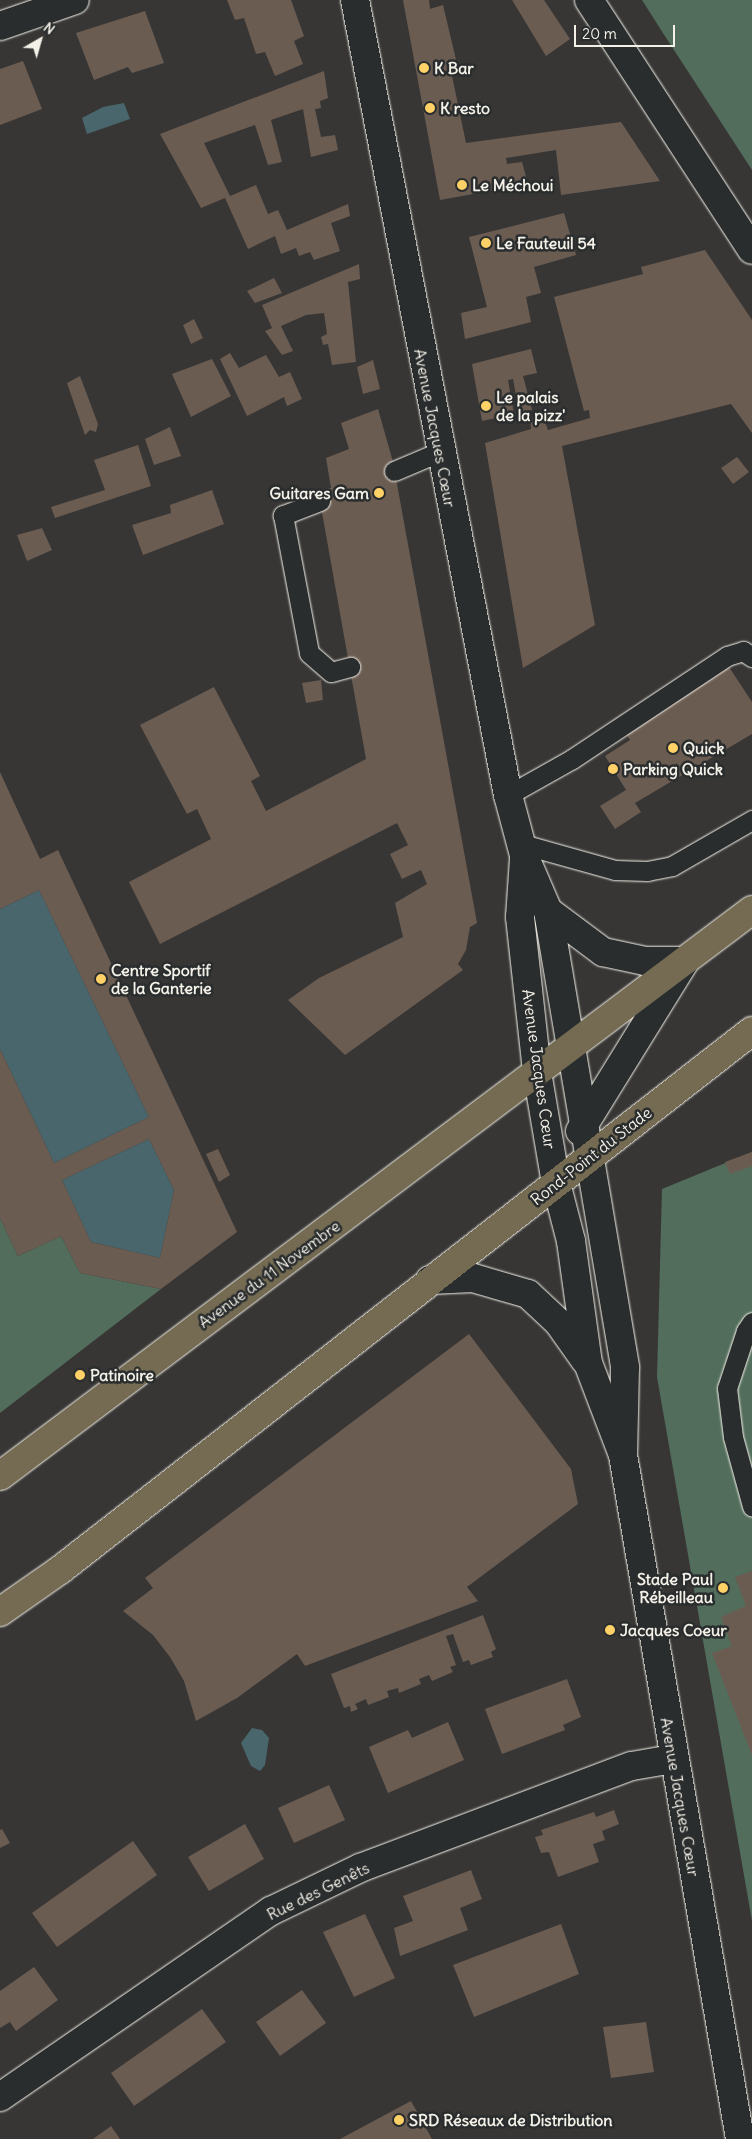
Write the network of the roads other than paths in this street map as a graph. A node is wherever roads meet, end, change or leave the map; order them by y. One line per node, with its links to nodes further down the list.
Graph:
1 (74, 0): 4 (main road)
2 (355, 0): 6 (main road, Avenue Jacques Cœur)
3 (589, 0): 5 (main road)
4 (0, 26)
5 (752, 250)
6 (439, 452): 7 (lane); 11 (main road, Avenue Jacques Cœur)
7 (394, 471)
8 (320, 501): 10 (lane)
9 (752, 657): 11 (lane)
10 (350, 667)
11 (508, 795): 13 (main road, Avenue Jacques Cœur)
12 (752, 820): 13 (lane)
13 (523, 849): 15 (main road, Avenue Jacques Cœur); 19 (main road, Avenue Jacques Cœur)
14 (752, 910): 16 (main road)
15 (548, 911): 16 (main road); 18 (main road, Avenue Jacques Cœur)
16 (685, 961): 18 (main road); 20 (main road)
17 (752, 1030): 21 (main road, Rond-Point du Stade)
18 (572, 1046): 19 (main road); 20 (main road, Avenue Jacques Cœur)
19 (537, 1072): 22 (main road, Avenue Jacques Cœur); 27 (main road, Avenue du 11 Novembre)
20 (585, 1122): 21 (main road, Avenue Jacques Cœur); 22 (main road)
21 (590, 1157): 22 (main road, Rond-Point du Stade); 26 (main road, Avenue Jacques Cœur)
22 (556, 1183): 23 (main road, Rond-Point du Stade); 25 (main road, Avenue Jacques Cœur)
23 (430, 1280): 25 (main road); 29 (main road)
24 (752, 1322): 28 (lane)
25 (588, 1363): 26 (main road, Avenue Jacques Cœur)
26 (623, 1455): 30 (main road, Avenue Jacques Cœur)
27 (0, 1476)
28 (752, 1506)
29 (0, 1612)
30 (673, 1759): 31 (main road, Rue des Genêts); 32 (main road, Avenue Jacques Cœur)
31 (0, 2098)
32 (740, 2139)

